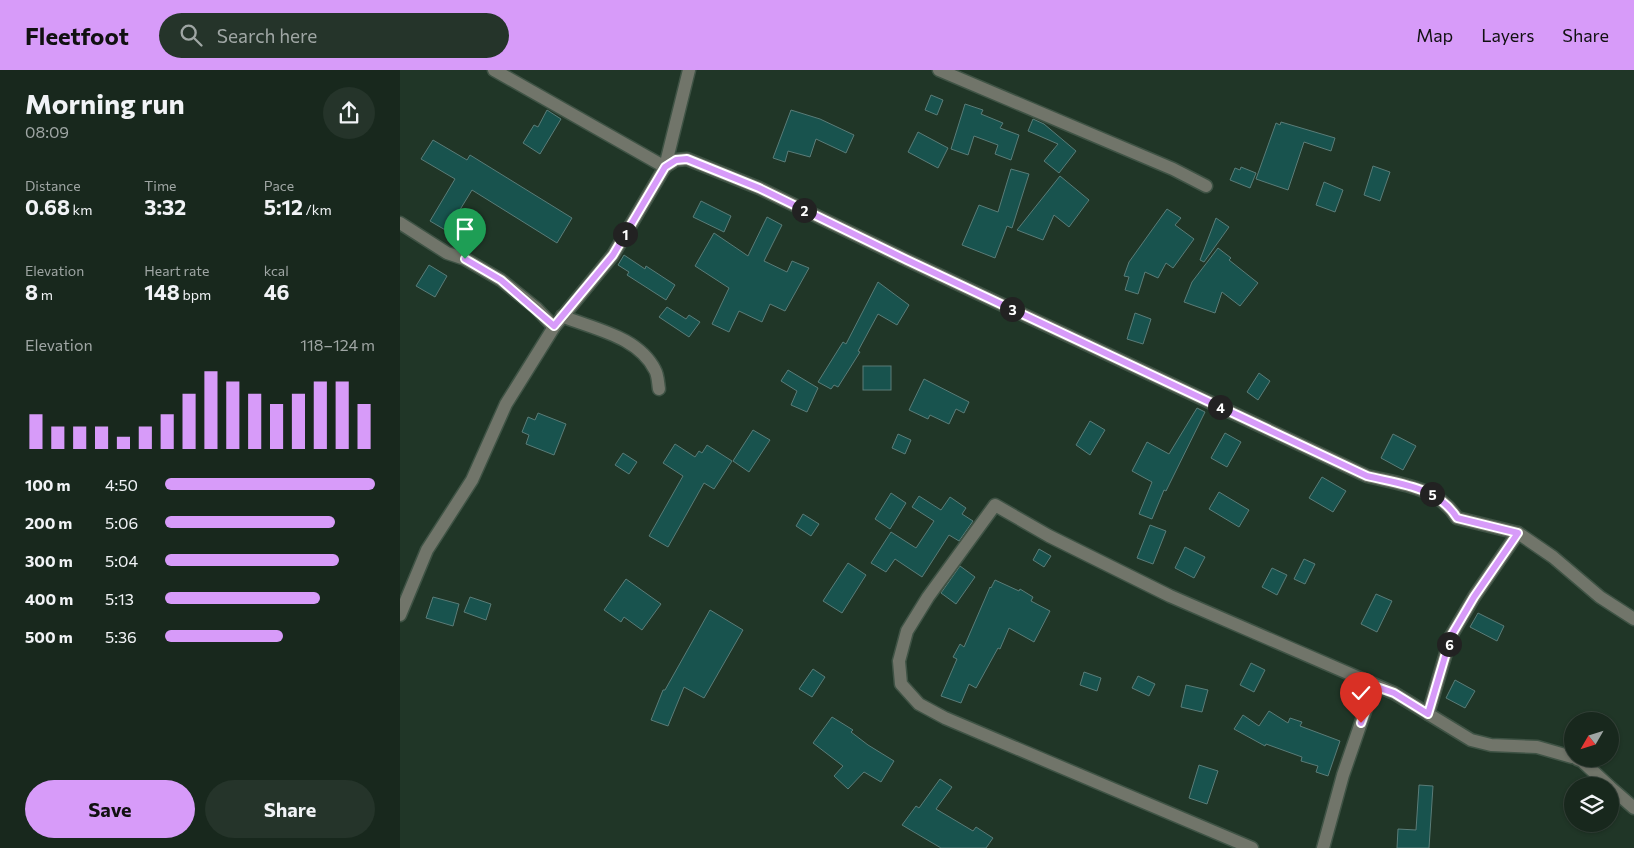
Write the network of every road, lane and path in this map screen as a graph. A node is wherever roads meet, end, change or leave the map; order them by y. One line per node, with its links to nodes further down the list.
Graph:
1 (494, 70): 4 (street)
2 (689, 70): 4 (street)
3 (939, 70): 5 (street)
4 (665, 167): 7 (street); 9 (street)
5 (1206, 186)
6 (400, 223): 7 (street)
7 (558, 321): 8 (street); 10 (street)
8 (659, 389)
9 (1518, 533): 11 (street); 13 (street)
10 (400, 615)
11 (1634, 618)
12 (1374, 686): 13 (street); 19 (street); 20 (street)
13 (1428, 714): 14 (street)
14 (1564, 755)
15 (1590, 768): 16 (street)
16 (1599, 777)
17 (1619, 795): 18 (street)
18 (1634, 808)
19 (1252, 848)
20 (1323, 848)

